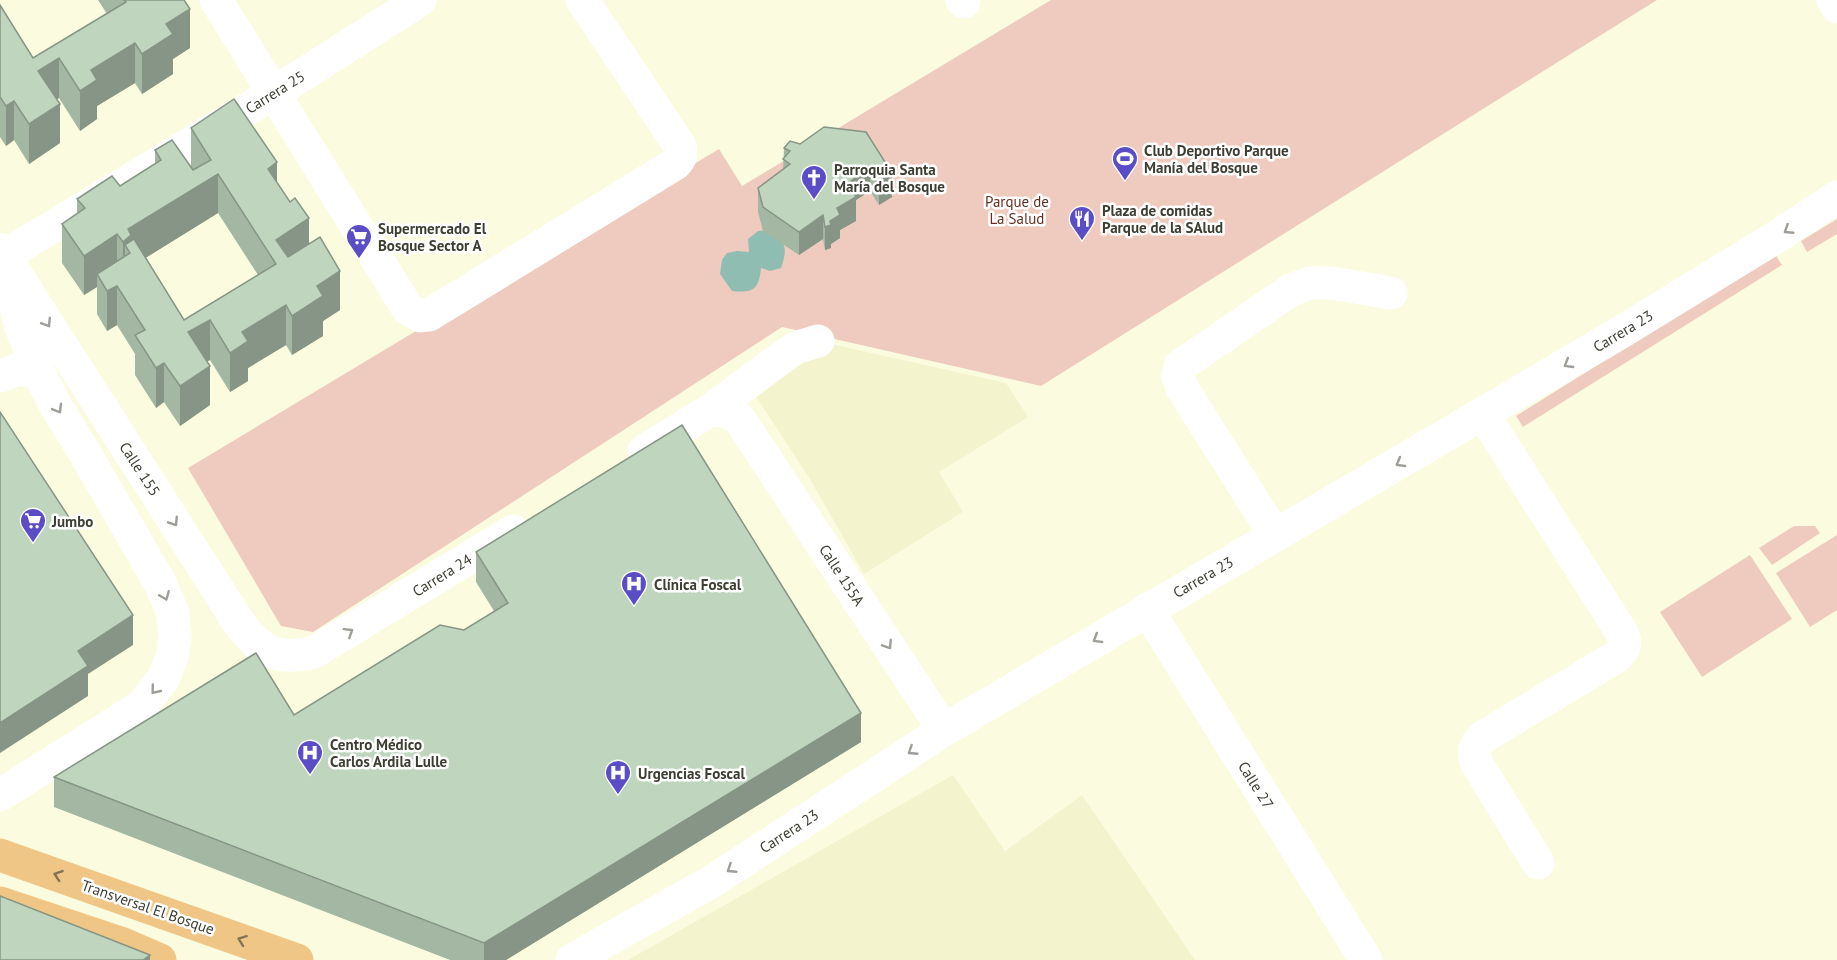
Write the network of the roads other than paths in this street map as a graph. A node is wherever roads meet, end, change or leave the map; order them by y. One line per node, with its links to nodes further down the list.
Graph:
1 (216, 0): 6 (street)
2 (420, 0): 6 (street, Carrera 25)
3 (582, 0): 6 (street)
4 (1833, 0): 5 (street)
5 (1837, 7)
6 (274, 93): 8 (street, Carrera 25)
7 (1837, 197): 16 (street, Carrera 23, one-way to 16)
8 (2, 252): 10 (street); 21 (street, Calle 155, one-way to 21)
9 (1391, 293): 19 (street)
10 (21, 327): 12 (street); 13 (street)
11 (818, 341): 15 (street)
12 (0, 356)
13 (39, 373): 14 (street); 24 (street, one-way to 24)
14 (0, 376)
15 (709, 411): 17 (street); 23 (street, Calle 155A, one-way to 23)
16 (1483, 414): 19 (street, Carrera 23, one-way to 19); 26 (street)
17 (615, 468)
18 (534, 519): 21 (street, Carrera 24, one-way to 18)
19 (1275, 535): 20 (street, Carrera 23)
20 (1147, 609): 23 (street, Carrera 23, one-way to 23); 31 (street, Calle 27)
21 (265, 650): 22 (street)
22 (242, 673)
23 (944, 730): 30 (street, Carrera 23, one-way to 30)
24 (0, 795)
25 (0, 855): 29 (main road, Transversal El Bosque, one-way to 25)
26 (1538, 863)
27 (0, 903): 28 (main road)
28 (160, 960)
29 (297, 960)
30 (572, 960)
31 (1366, 960)

